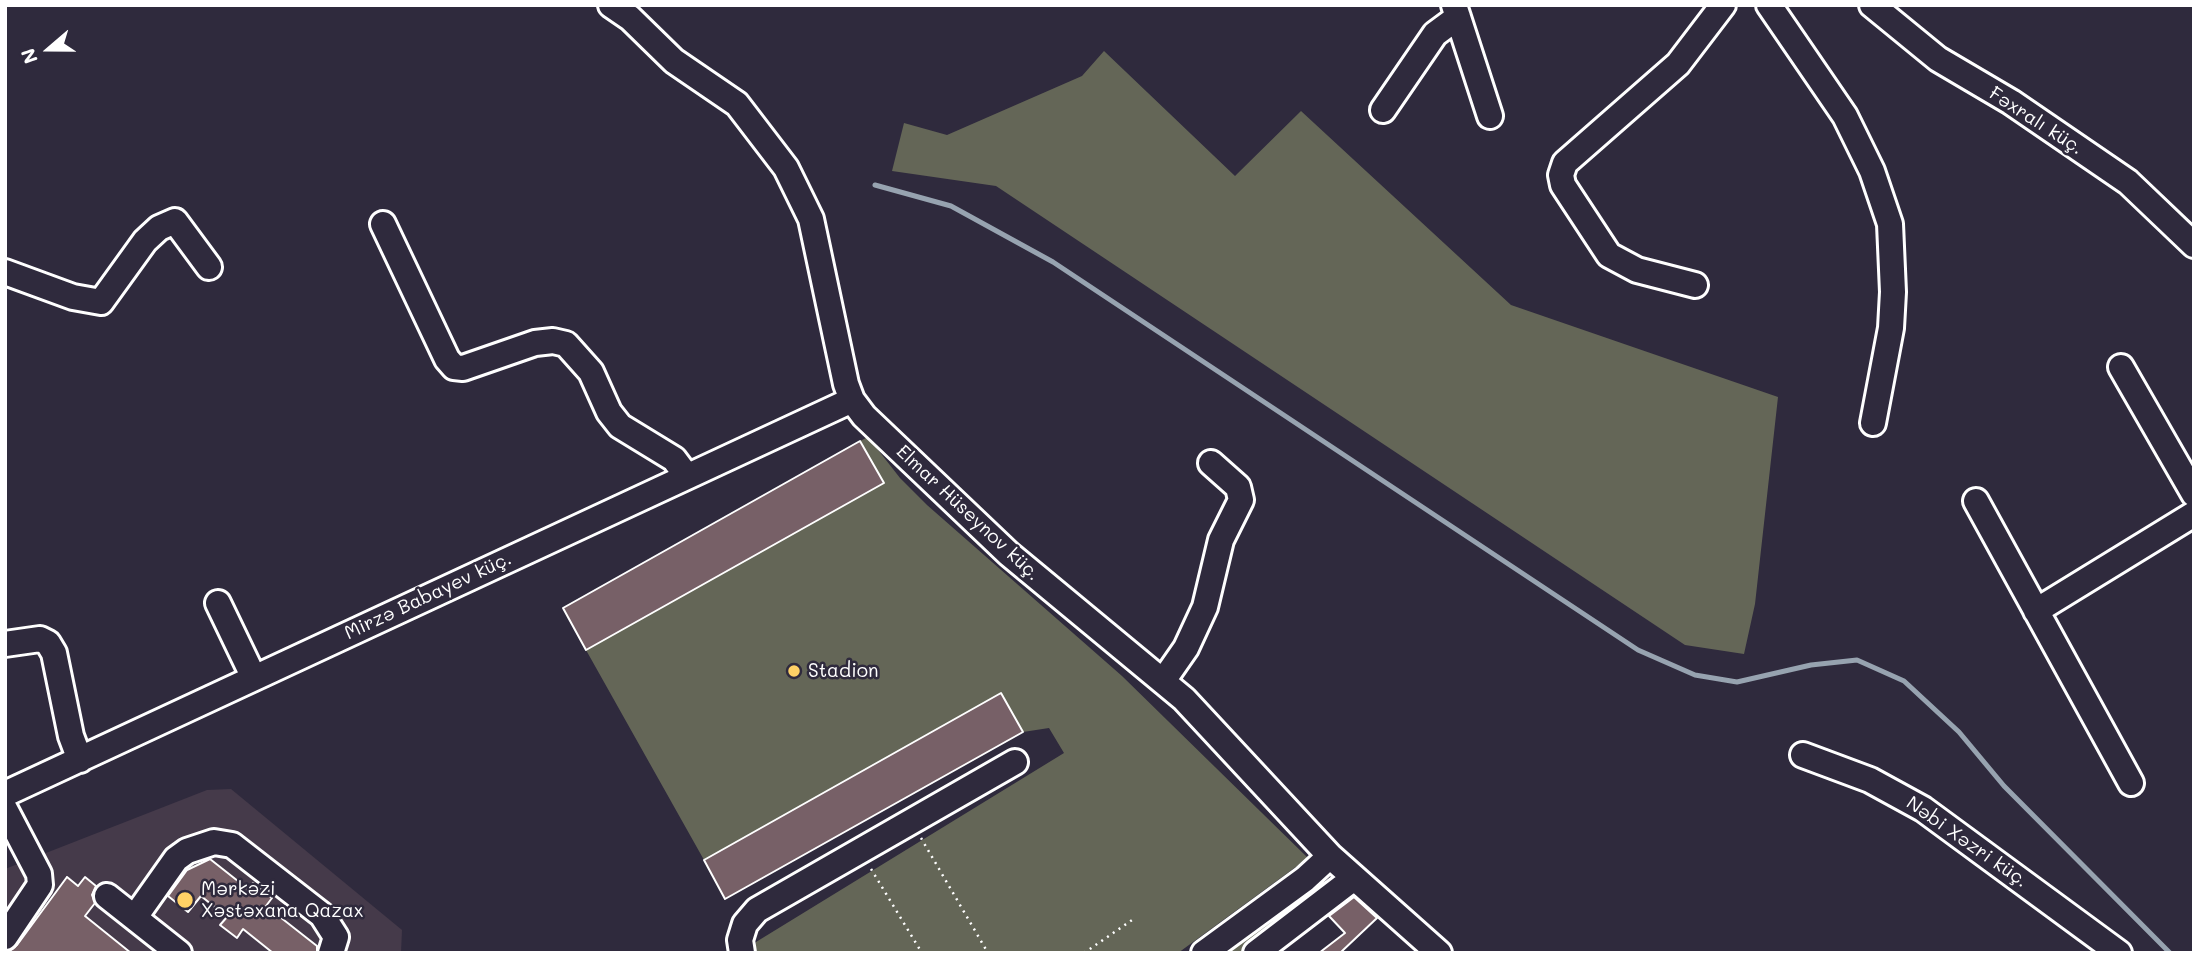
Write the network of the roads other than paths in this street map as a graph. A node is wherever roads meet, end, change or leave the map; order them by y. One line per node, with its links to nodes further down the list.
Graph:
1 (611, 5): 14 (street, Elmar Hüseynov küç.)
2 (1723, 5): 12 (street)
3 (1769, 5): 15 (street)
4 (1872, 5): 9 (street, Fəxralı küç.)
5 (1456, 11): 6 (street); 7 (street)
6 (1383, 110)
7 (1490, 116)
8 (383, 225): 17 (street)
9 (2194, 245)
10 (209, 267): 11 (street)
11 (5, 272)
12 (1695, 285)
13 (2121, 367): 18 (street)
14 (852, 400): 17 (street, Mirzə Babayev küç.); 25 (street, Elmar Hüseynov küç.)
15 (1873, 423)
16 (1211, 463): 25 (street)
17 (685, 475): 24 (street, Mirzə Babayev küç.)
18 (2194, 494)
19 (1976, 501): 22 (street)
20 (2194, 514): 22 (street)
21 (218, 603): 24 (street)
22 (2036, 611): 29 (street)
23 (5, 644): 27 (street)
24 (254, 678): 27 (street, Mirzə Babayev küç.)
25 (1163, 681): 32 (street, Elmar Hüseynov küç.)
26 (1803, 755): 44 (street, Nəbi Xəzri küç.)
27 (80, 760): 30 (street, Mirzə Babayev küç.)
28 (1015, 762): 40 (street)
29 (2132, 783)
30 (5, 794)
31 (5, 809): 36 (street)
32 (1330, 856): 33 (street, Elmar Hüseynov küç.); 41 (street)
33 (1354, 878): 37 (street); 43 (street, Elmar Hüseynov küç.)
34 (107, 896): 35 (street)
35 (135, 916): 38 (street); 39 (street)
36 (5, 937)
37 (1286, 944): 42 (street)
38 (179, 953)
39 (331, 953)
40 (742, 953)
41 (1204, 953)
42 (1256, 953)
43 (1440, 953)
44 (2119, 953)

